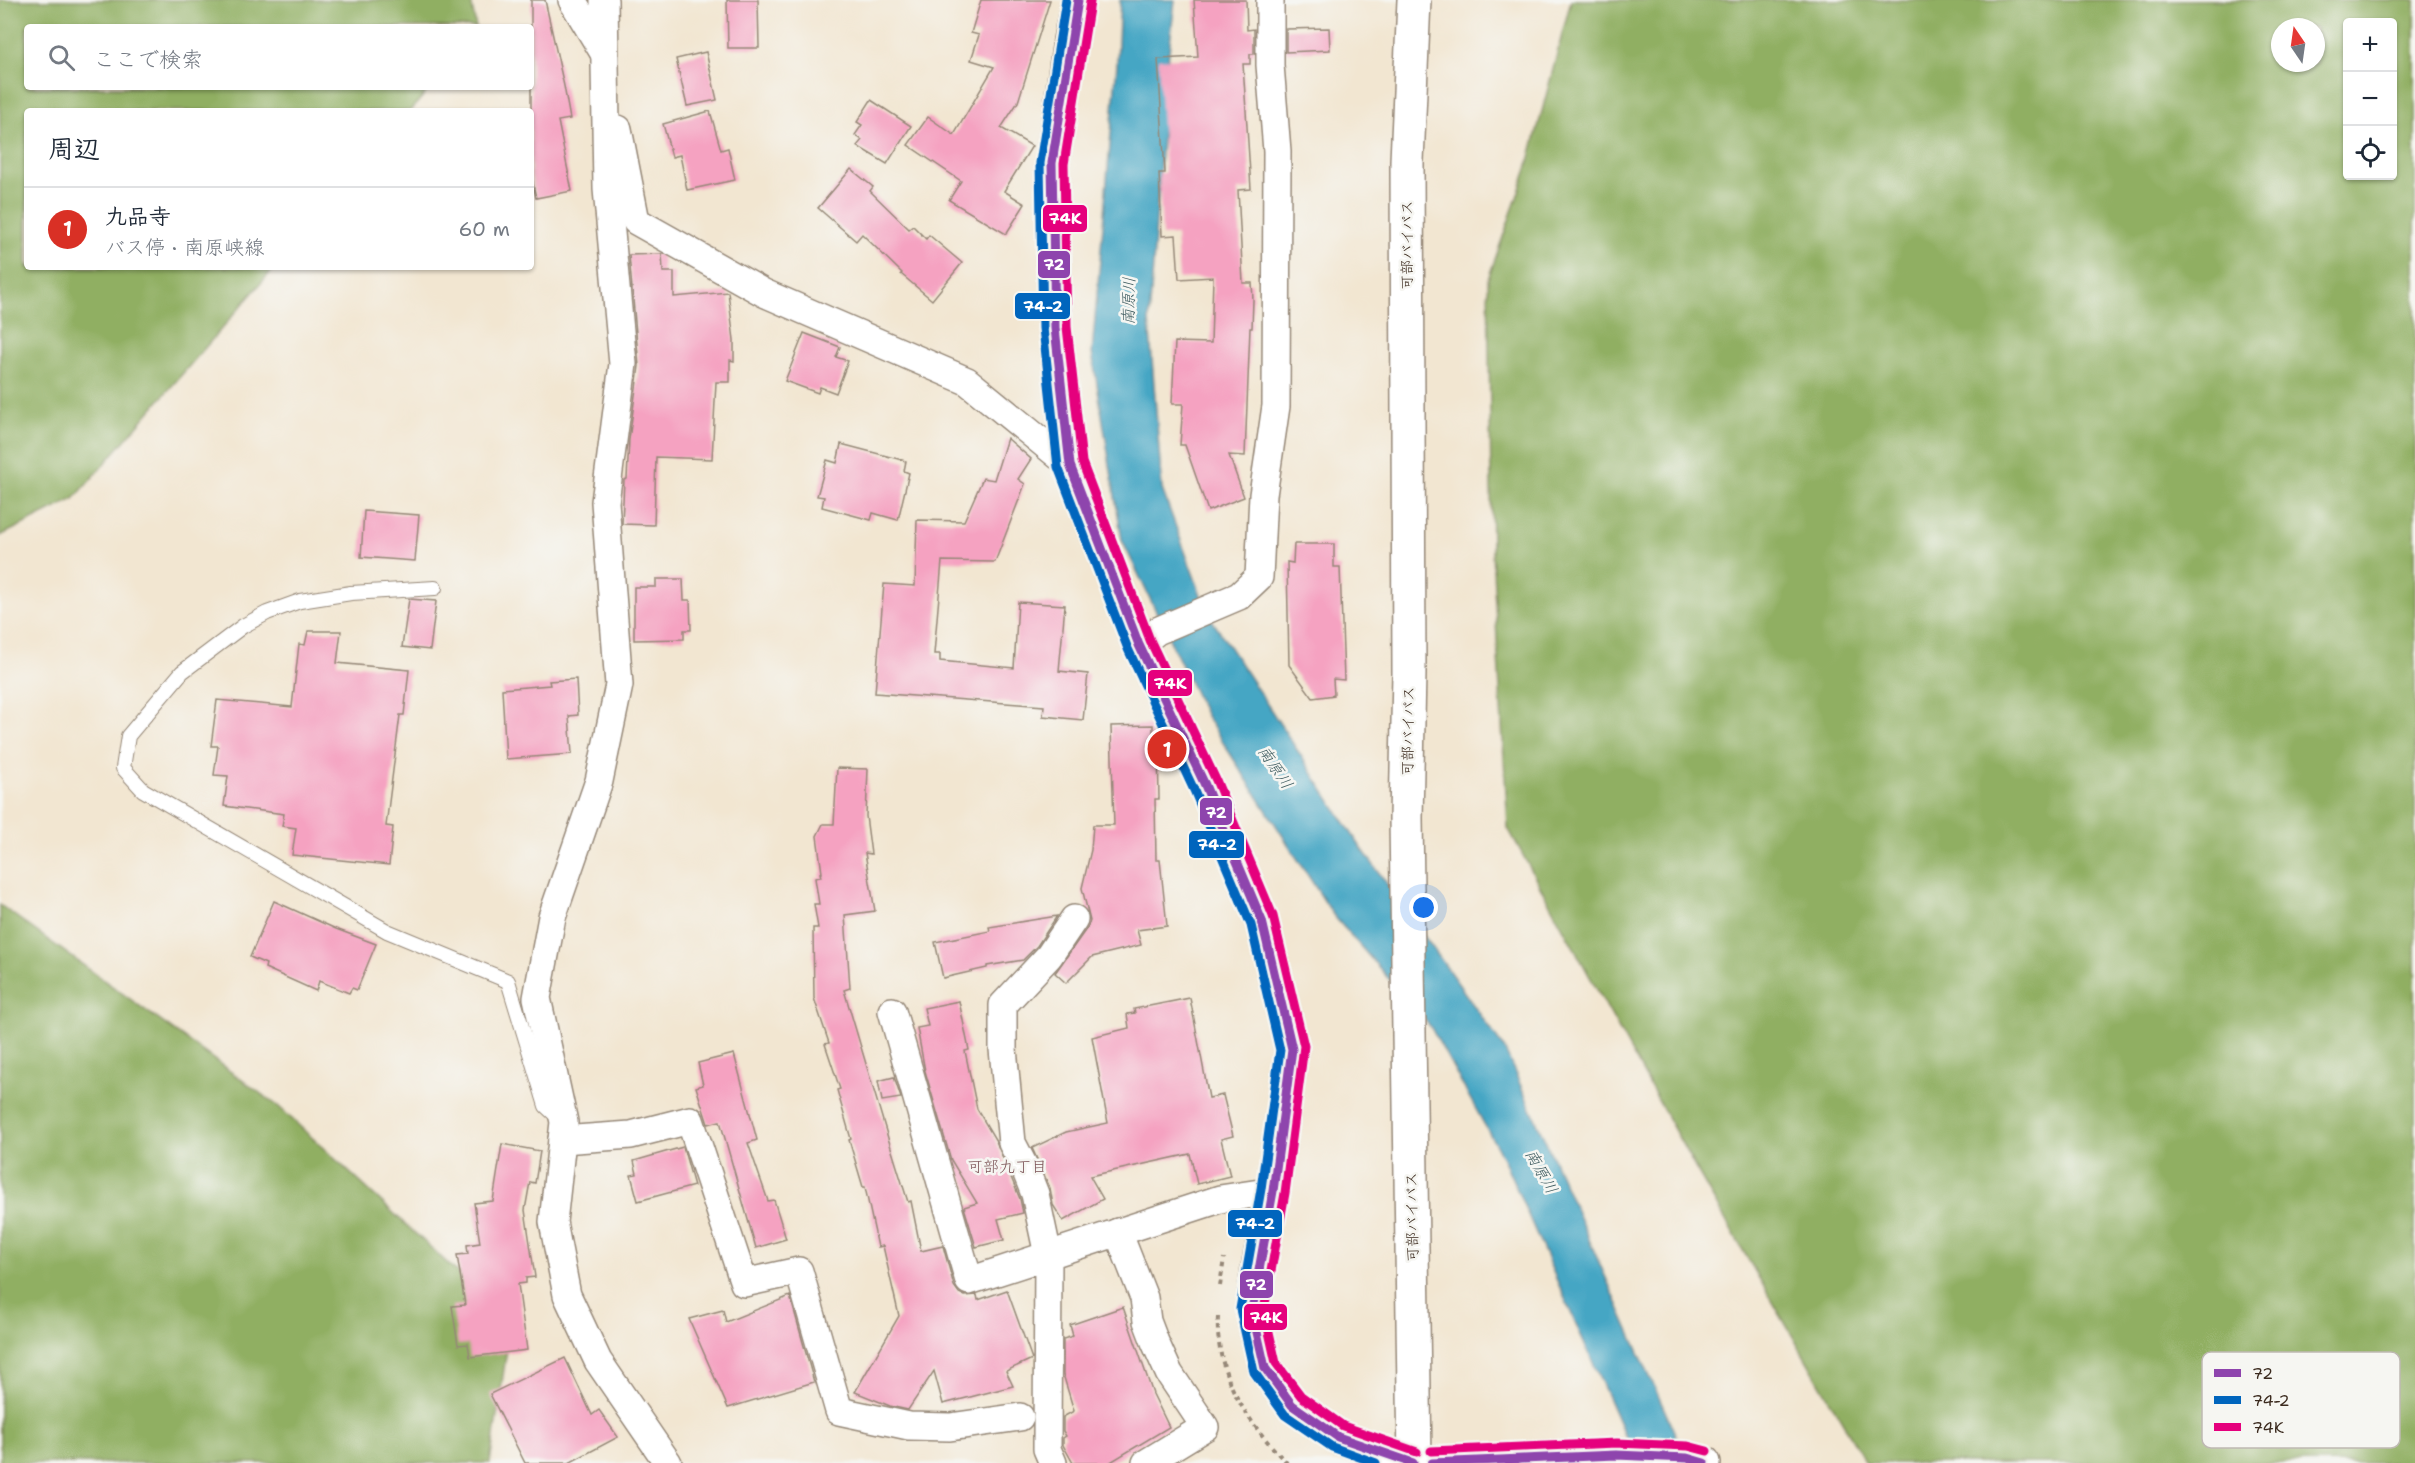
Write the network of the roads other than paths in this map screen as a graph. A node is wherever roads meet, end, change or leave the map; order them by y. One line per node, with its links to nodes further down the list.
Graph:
1 (572, 0): 6 (street)
2 (603, 0): 6 (street)
3 (1078, 0): 8 (main road)
4 (1269, 0): 10 (street)
5 (1414, 0): 21 (main road, 可部バイパス)
6 (604, 54): 7 (street)
7 (606, 119): 8 (street); 13 (street)
8 (1070, 465): 10 (main road)
9 (435, 588): 13 (lane)
10 (1148, 638): 14 (main road)
11 (1074, 919): 16 (street)
12 (892, 1011): 16 (street)
13 (563, 1131): 17 (street); 18 (street)
14 (1273, 1191): 15 (street); 21 (main road)
15 (1118, 1232): 16 (street); 20 (street)
16 (1048, 1255): 19 (street)
17 (1020, 1418)
18 (668, 1463)
19 (1053, 1463)
20 (1146, 1463)
21 (1414, 1463)
22 (1432, 1463): 23 (main road)
23 (1704, 1463)

